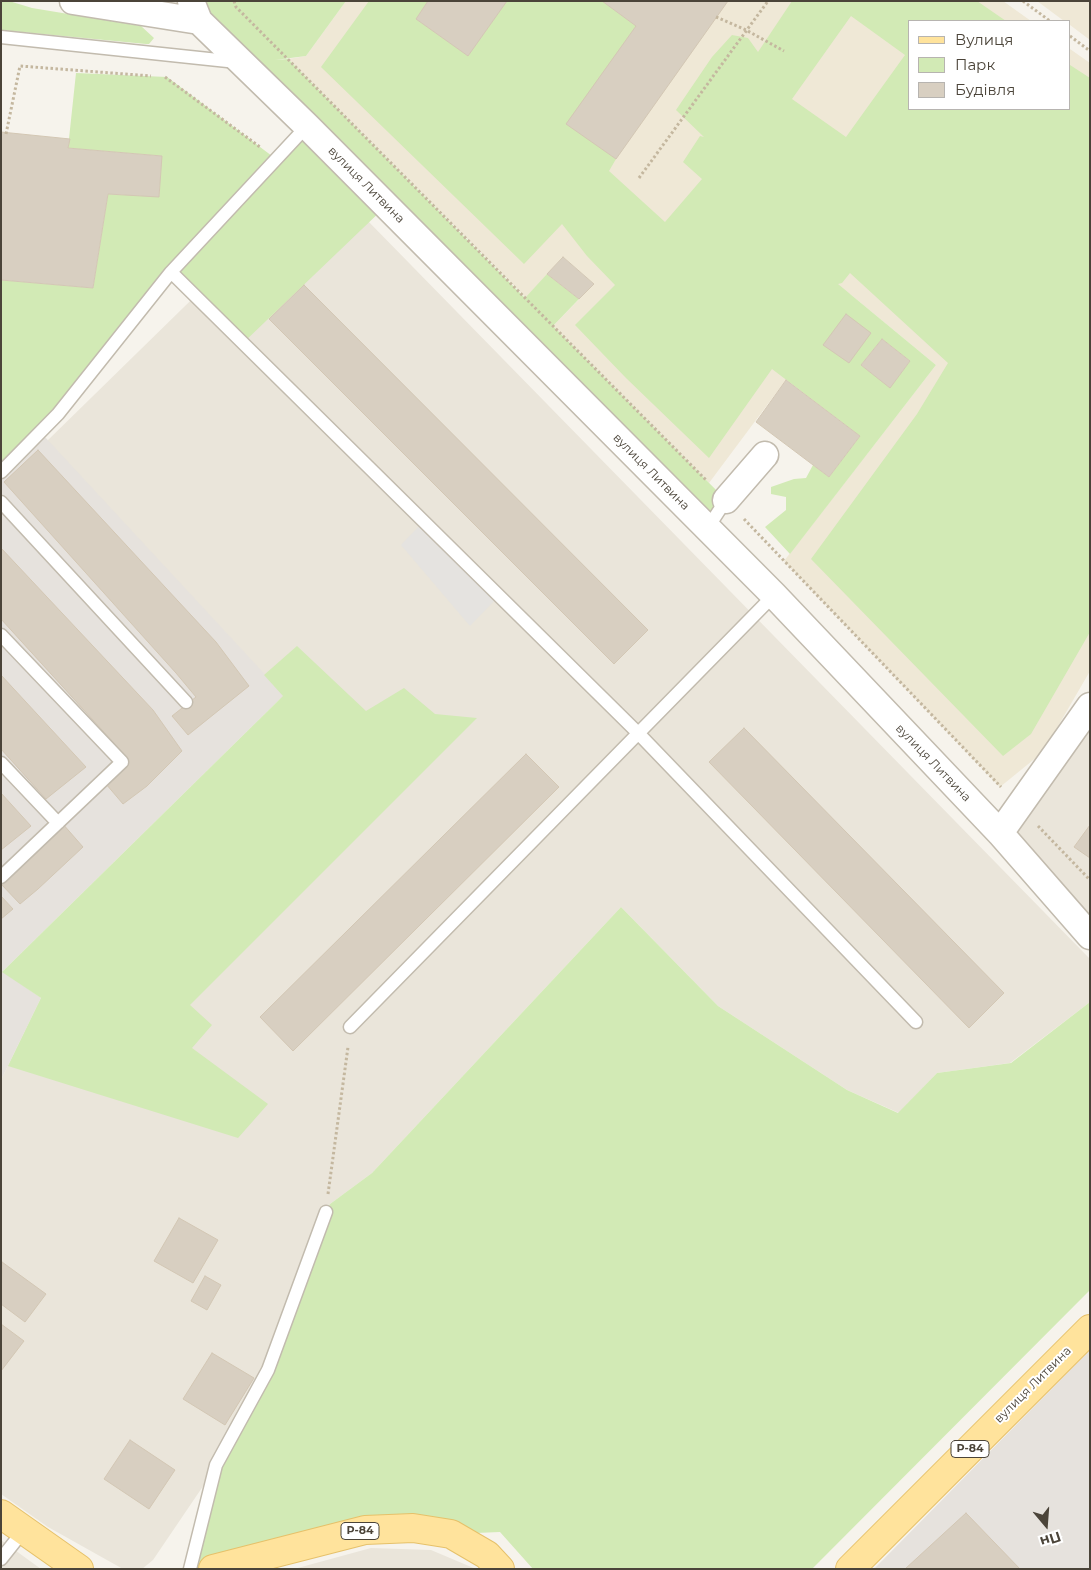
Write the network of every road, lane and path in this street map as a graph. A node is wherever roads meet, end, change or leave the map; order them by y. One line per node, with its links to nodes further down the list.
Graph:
1 (73, 1): 5 (street, вулиця Литвина)
2 (234, 1): 21 (path)
3 (768, 1): 8 (path)
4 (1023, 1): 7 (path)
5 (195, 11): 13 (street, вулиця Литвина)
6 (716, 17): 8 (path)
7 (1049, 20)
8 (746, 30): 12 (path); 17 (path)
9 (1, 37): 13 (lane)
10 (1071, 37): 11 (path)
11 (1090, 51)
12 (784, 52)
13 (240, 62): 14 (street, вулиця Литвина)
14 (307, 126): 16 (lane); 23 (street, вулиця Литвина)
15 (6, 134): 16 (path)
16 (276, 159): 18 (lane)
17 (639, 178)
18 (171, 272): 20 (lane); 28 (lane)
19 (765, 455): 21 (street)
20 (3, 465)
21 (726, 500): 23 (lane); 30 (path)
22 (1, 502): 26 (lane)
23 (707, 529): 24 (street, вулиця Литвина)
24 (774, 595): 28 (lane); 32 (street, вулиця Литвина)
25 (1, 634): 31 (lane)
26 (186, 702)
27 (1086, 721): 30 (street)
28 (638, 733): 36 (lane); 37 (lane)
29 (1, 763): 31 (lane)
30 (1020, 807): 32 (street); 34 (path)
31 (58, 823): 33 (lane)
32 (1000, 833): 35 (street, вулиця Литвина)
33 (1, 877)
34 (1090, 880)
35 (1090, 936)
36 (916, 1022)
37 (350, 1027): 38 (path)
38 (326, 1212): 44 (lane)
39 (1090, 1329): 47 (main road, вулиця Литвина / Р-84)
40 (1, 1514): 41 (main road)
41 (24, 1530): 42 (lane); 43 (main road)
42 (1, 1559)
43 (79, 1569)
44 (190, 1569)
45 (213, 1569): 46 (main road, Р-84)
46 (500, 1569)
47 (850, 1569)

